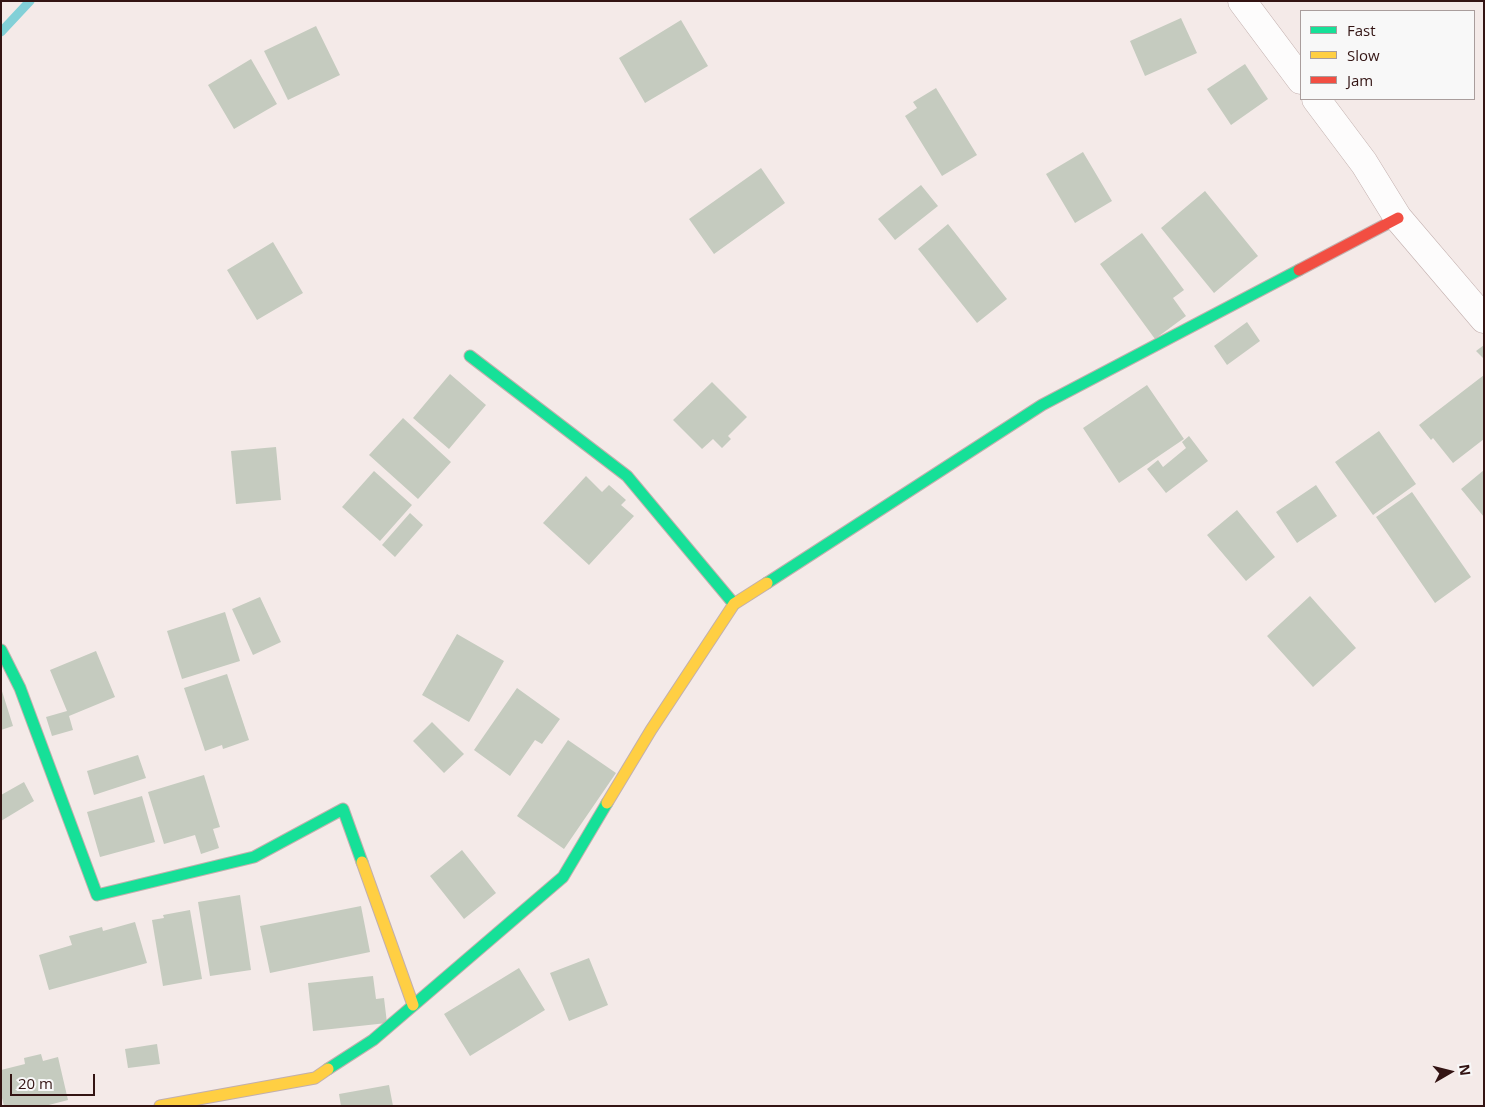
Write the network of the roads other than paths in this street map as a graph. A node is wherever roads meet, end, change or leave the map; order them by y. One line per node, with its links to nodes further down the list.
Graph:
1 (1242, 1): 2 (street)
2 (1300, 79)
3 (1317, 100): 4 (street)
4 (1398, 218): 5 (street); 7 (street)
5 (1484, 319)
6 (470, 356): 7 (street)
7 (734, 604): 9 (street)
8 (1, 650): 9 (street)
9 (413, 1005): 10 (street)
10 (160, 1106)

